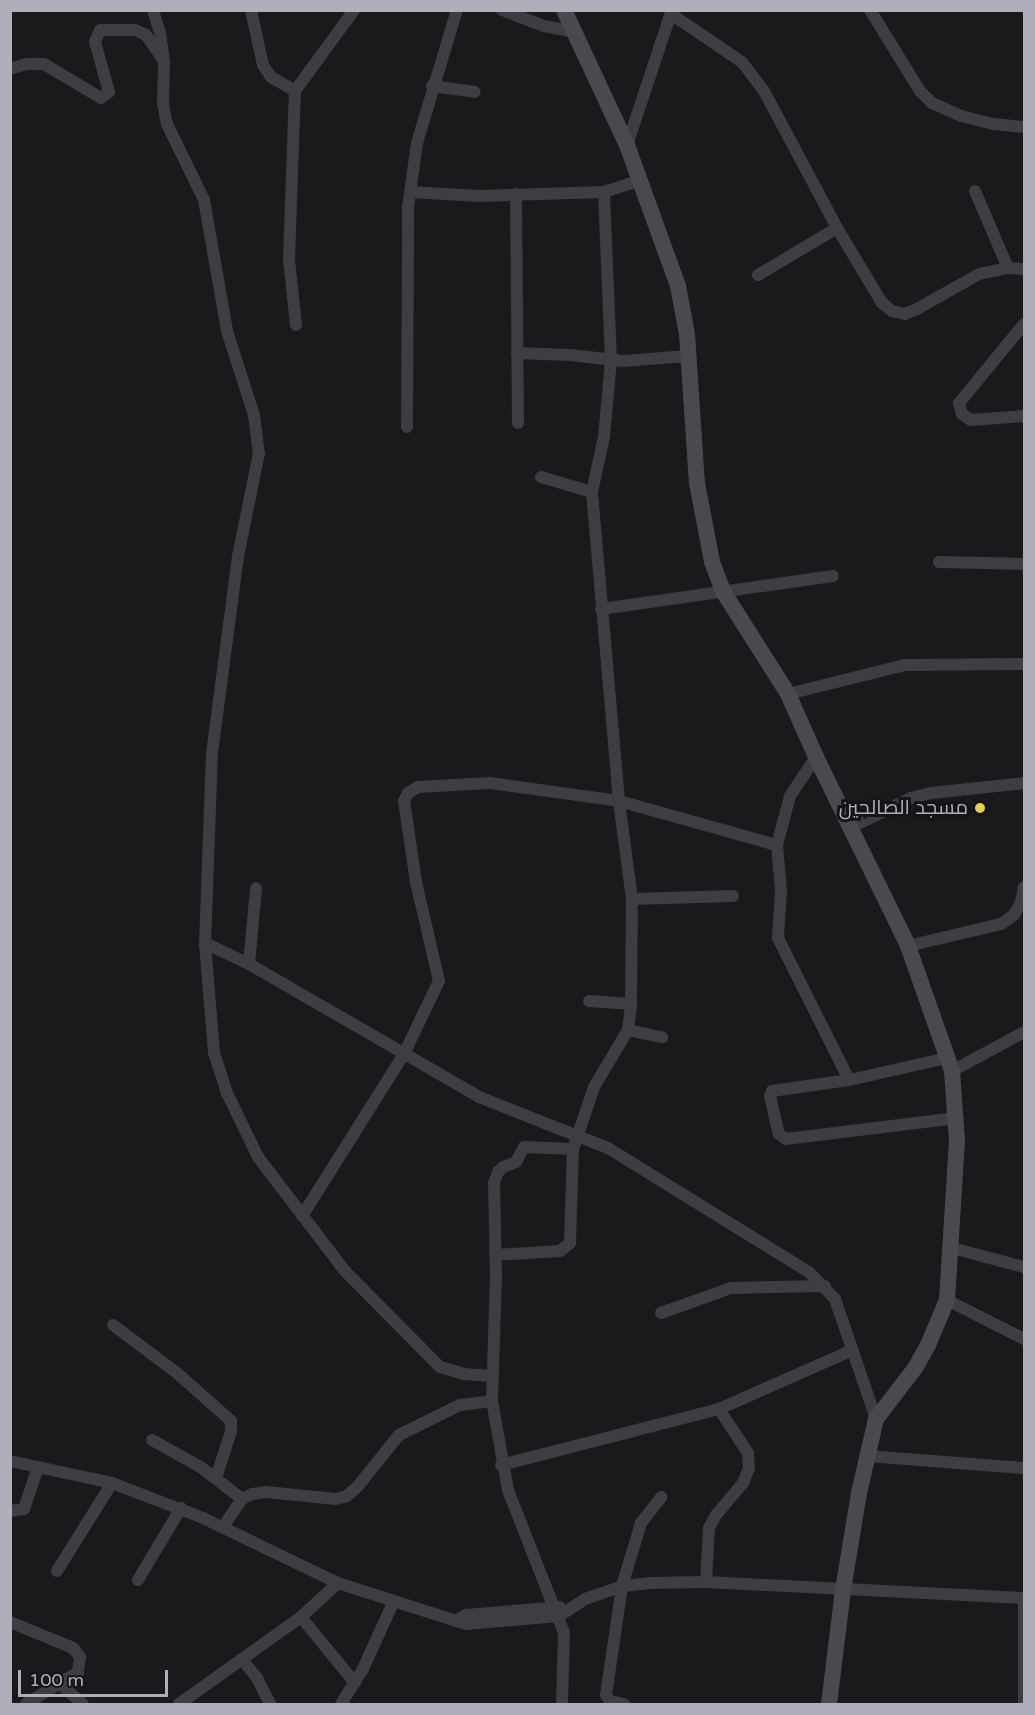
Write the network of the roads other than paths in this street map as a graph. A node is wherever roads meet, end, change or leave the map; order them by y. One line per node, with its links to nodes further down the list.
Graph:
1 (153, 10): 10 (street)
2 (251, 10): 13 (street)
3 (354, 10): 13 (street)
4 (457, 10): 12 (street)
5 (502, 10): 9 (street)
6 (564, 10): 9 (street)
7 (870, 10): 15 (street)
8 (672, 12): 16 (street); 22 (street)
9 (576, 32): 16 (street)
10 (164, 62): 11 (street); 52 (street)
11 (10, 69)
12 (432, 86): 14 (street); 19 (street)
13 (295, 91): 27 (street)
14 (475, 92)
15 (1024, 127)
16 (627, 145): 17 (street)
17 (638, 181): 20 (street); 29 (street)
18 (975, 191): 23 (street)
19 (410, 192): 21 (street); 33 (street)
20 (604, 192): 21 (street); 30 (street)
21 (516, 194): 28 (street)
22 (837, 228): 23 (street); 25 (street)
23 (1008, 268): 24 (street)
24 (1024, 269)
25 (758, 275)
26 (1024, 324): 31 (street)
27 (296, 325)
28 (517, 353): 30 (street); 32 (street)
29 (688, 356): 30 (street); 39 (street)
30 (611, 360): 35 (street)
31 (1024, 416)
32 (518, 423)
33 (407, 427)
34 (541, 477): 35 (street)
35 (592, 492): 40 (street)
36 (939, 562): 37 (street)
37 (1024, 564)
38 (833, 576): 39 (street)
39 (724, 593): 40 (street); 42 (street)
40 (601, 609): 45 (street)
41 (1024, 663): 42 (street)
42 (788, 694): 43 (street)
43 (816, 757): 46 (street); 47 (street)
44 (1024, 783): 46 (street)
45 (619, 801): 47 (street); 51 (street); 60 (street)
46 (850, 828): 53 (street)
47 (777, 845): 62 (street)
48 (1024, 886): 53 (street)
49 (256, 888): 54 (street)
50 (733, 896): 51 (street)
51 (632, 899): 56 (street)
52 (205, 942): 54 (street); 66 (street)
53 (908, 946): 61 (street)
54 (249, 964): 60 (street)
55 (589, 1001): 56 (street)
56 (631, 1004): 57 (street)
57 (628, 1030): 59 (street); 64 (street)
58 (1024, 1032): 61 (street)
59 (662, 1037)
60 (404, 1054): 64 (street); 66 (street)
61 (950, 1064): 62 (street); 63 (street)
62 (849, 1080): 63 (street)
63 (957, 1118): 67 (street)
64 (578, 1134): 65 (street); 70 (street)
65 (573, 1149): 68 (street); 68 (street)
66 (303, 1216): 76 (street)
67 (952, 1248): 69 (street); 71 (street)
68 (495, 1256): 76 (street)
69 (1024, 1267)
70 (825, 1286): 72 (street); 75 (street)
71 (947, 1300): 74 (street); 79 (street)
72 (661, 1313)
73 (113, 1325): 86 (street)
74 (1024, 1339)
75 (854, 1350): 78 (street); 79 (street)
76 (492, 1376): 77 (street)
77 (492, 1401): 83 (street); 89 (street)
78 (719, 1409): 83 (street); 95 (street)
79 (876, 1419): 81 (street)
80 (152, 1440): 86 (street)
81 (867, 1456): 85 (street); 98 (street)
82 (10, 1461): 84 (street)
83 (501, 1465): 102 (street)
84 (38, 1467): 87 (street); 91 (street)
85 (1024, 1468)
86 (216, 1478): 89 (street)
87 (112, 1483): 90 (street); 93 (street)
88 (661, 1497): 97 (street)
89 (242, 1499): 92 (street)
90 (181, 1508): 92 (street); 94 (street)
91 (10, 1511)
92 (223, 1527): 96 (street)
93 (57, 1571)
94 (138, 1580)
95 (706, 1582): 97 (street); 98 (street)
96 (338, 1583): 100 (street); 103 (street)
97 (622, 1586): 102 (street); 114 (street)
98 (843, 1590): 99 (street); 115 (street)
99 (1024, 1598)
100 (393, 1603): 102 (street); 106 (street)
101 (1024, 1605): 116 (street)
102 (556, 1612): 113 (street)
103 (301, 1617): 105 (street); 106 (street)
104 (10, 1622): 107 (street)
105 (242, 1659): 110 (street); 111 (street)
106 (355, 1683): 112 (street)
107 (60, 1684): 108 (street); 109 (street)
108 (26, 1704)
109 (83, 1704)
110 (179, 1704)
111 (270, 1704)
112 (341, 1704)
113 (562, 1704)
114 (624, 1704)
115 (828, 1704)
116 (1023, 1704)

